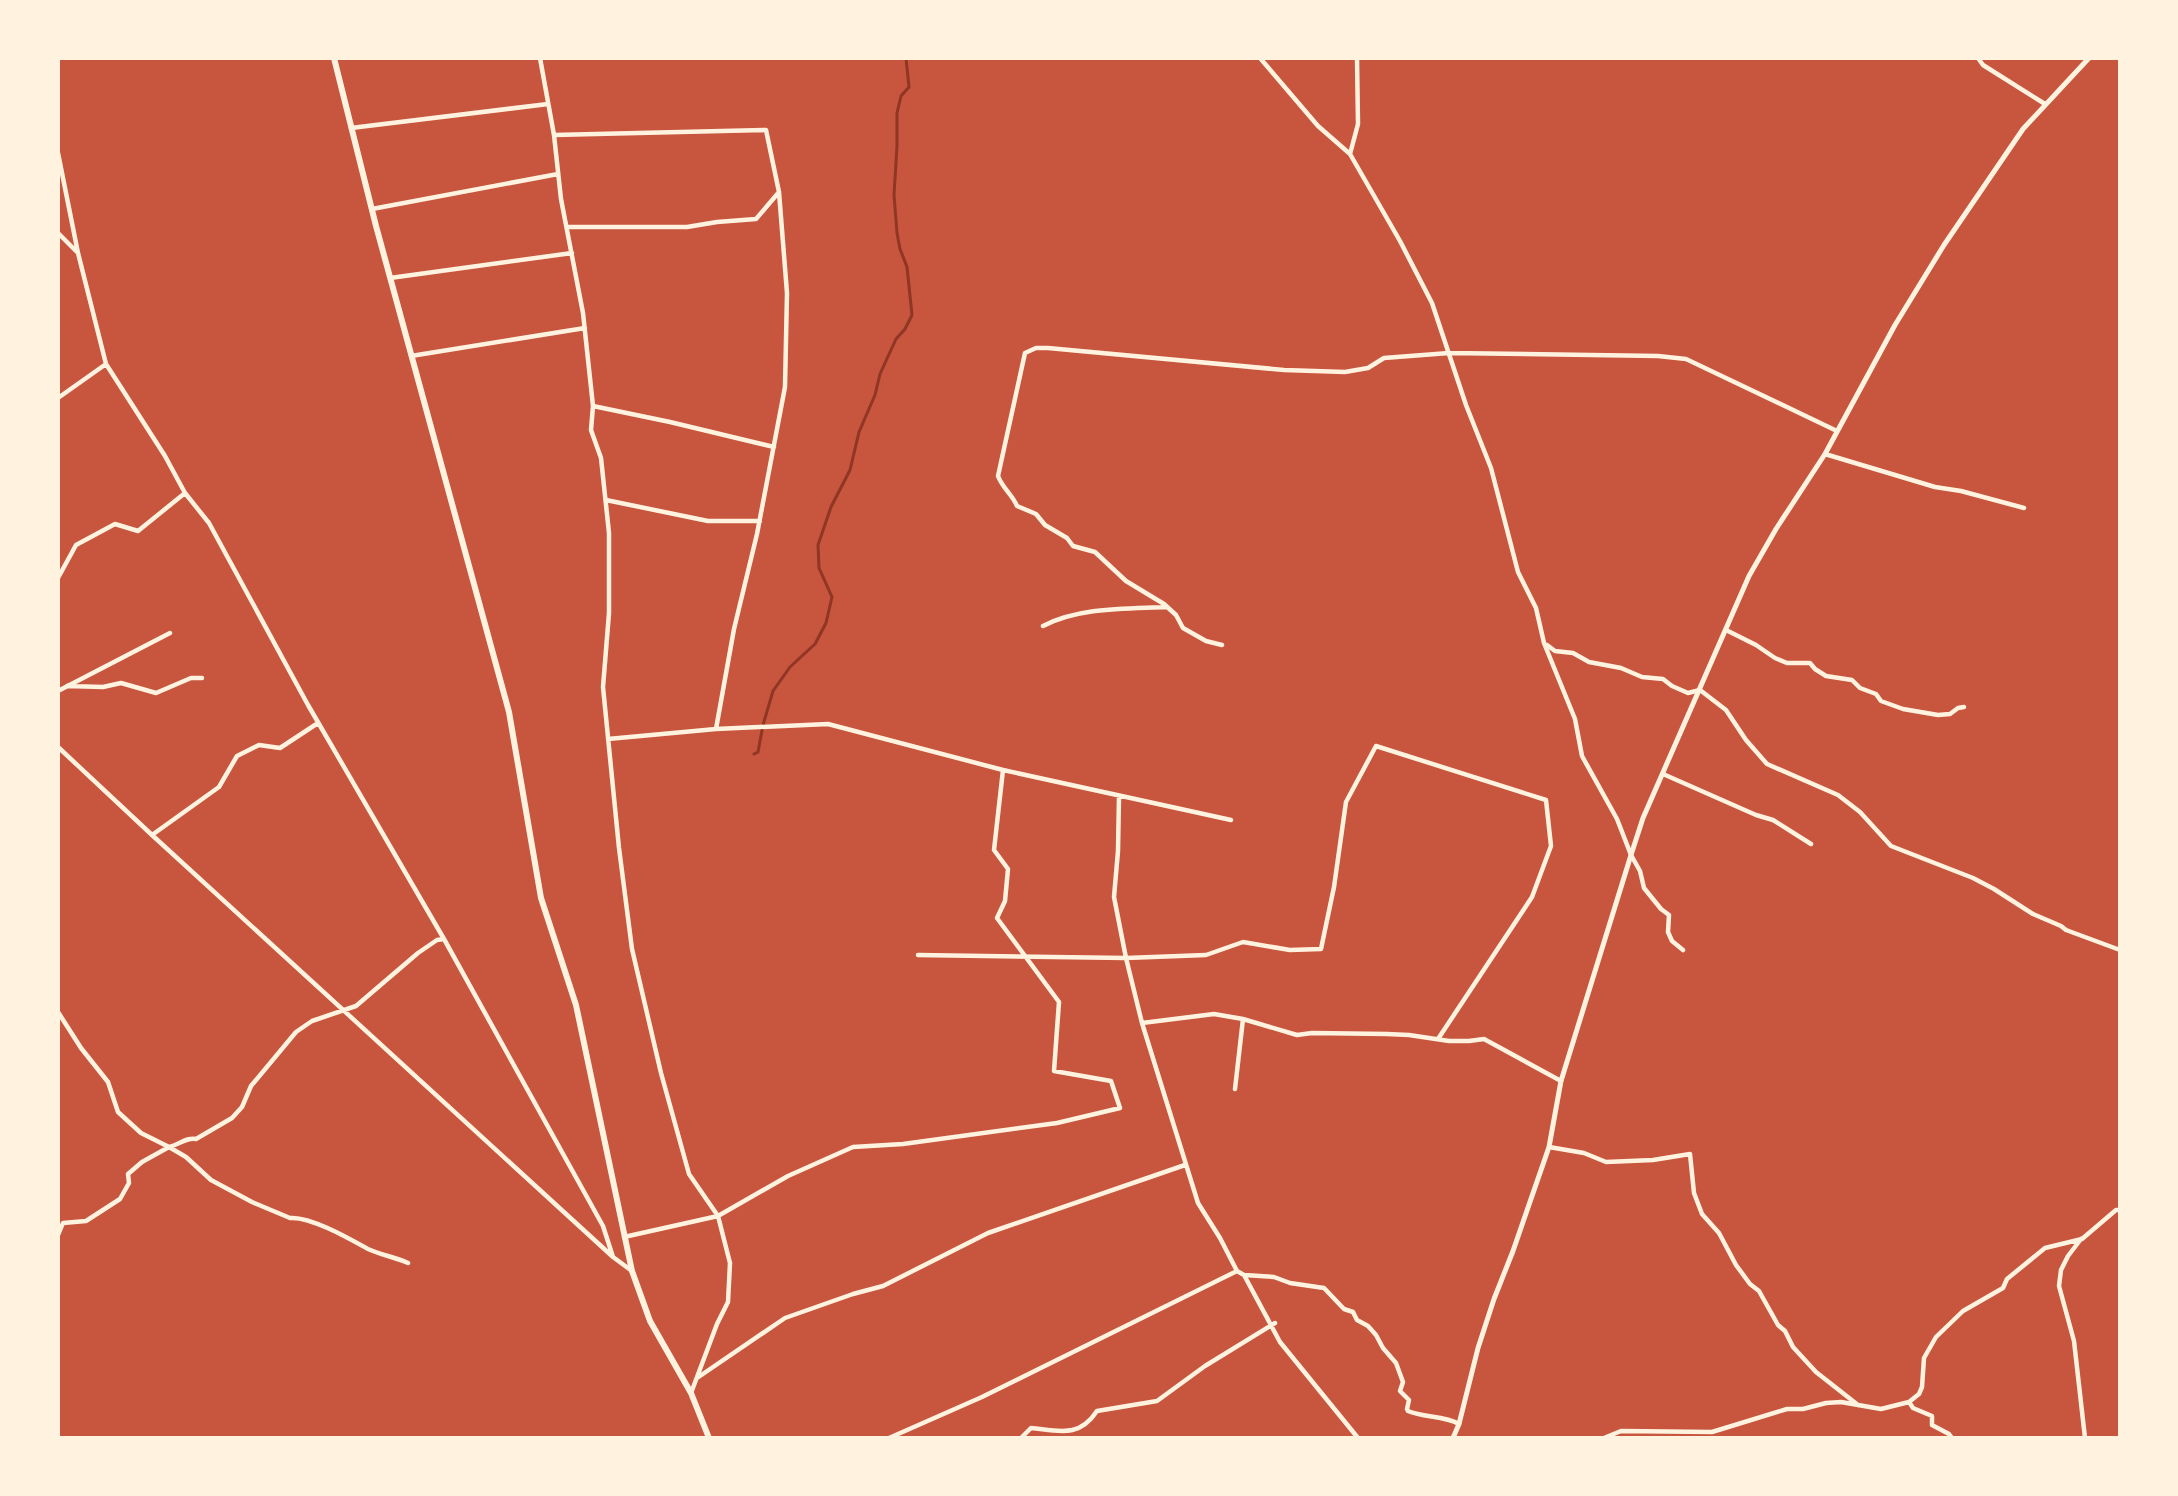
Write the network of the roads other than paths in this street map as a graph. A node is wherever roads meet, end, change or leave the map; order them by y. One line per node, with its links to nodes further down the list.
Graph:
1 (334, 58): 9 (main road)
2 (540, 58): 7 (street)
3 (1260, 58): 12 (street)
4 (1356, 58): 12 (street)
5 (1978, 58): 8 (street)
6 (2089, 58): 8 (street)
7 (548, 104): 9 (street); 10 (street)
8 (2045, 104): 28 (street)
9 (351, 128): 16 (main road)
10 (554, 135): 14 (street); 15 (street)
11 (58, 153): 13 (street)
12 (1350, 154): 23 (street)
13 (59, 158): 19 (street)
14 (558, 174): 16 (street); 17 (street)
15 (779, 192): 17 (street); 29 (street)
16 (372, 208): 21 (main road)
17 (567, 226): 20 (street)
18 (58, 233): 19 (street)
19 (78, 253): 25 (street)
20 (572, 253): 21 (street); 22 (street)
21 (390, 278): 24 (main road)
22 (585, 328): 24 (street); 27 (street)
23 (1449, 353): 28 (street); 36 (street); 40 (street)
24 (411, 356): 77 (main road)
25 (106, 364): 26 (street); 31 (street)
26 (58, 398)
27 (593, 406): 29 (street); 32 (street)
28 (1837, 431): 30 (street)
29 (774, 447): 34 (street)
30 (1825, 454): 33 (street); 38 (street)
31 (185, 493): 35 (street); 47 (street)
32 (606, 500): 34 (street); 49 (street)
33 (2024, 508)
34 (760, 521): 48 (street)
35 (58, 578)
36 (1167, 607): 37 (street); 41 (street)
37 (1043, 626)
38 (1726, 630): 44 (street); 46 (street)
39 (170, 633): 43 (street)
40 (1544, 643): 44 (street); 57 (street)
41 (1221, 645)
42 (202, 678): 43 (street)
43 (66, 686): 45 (street)
44 (1700, 690): 52 (street); 60 (street)
45 (58, 691)
46 (1964, 707)
47 (318, 723): 55 (street); 58 (street)
48 (716, 729): 49 (street); 51 (street)
49 (608, 740): 75 (street)
50 (58, 747): 55 (street)
51 (1003, 770): 53 (street); 62 (street)
52 (1663, 774): 56 (street); 57 (street)
53 (1119, 796): 54 (street); 63 (street)
54 (1231, 820)
55 (152, 835): 64 (street)
56 (1811, 844)
57 (1631, 855): 59 (street); 69 (street)
58 (444, 939): 64 (street); 79 (street)
59 (1683, 950)
60 (2120, 950)
61 (918, 955): 62 (street)
62 (1026, 957): 63 (street); 75 (street)
63 (1126, 958): 67 (street); 68 (street)
64 (345, 1011): 71 (street); 79 (street)
65 (58, 1012): 71 (street)
66 (1243, 1019): 67 (street); 68 (street); 70 (street)
67 (1142, 1023): 73 (street)
68 (1438, 1039): 69 (street)
69 (1561, 1081): 72 (street)
70 (1235, 1089)
71 (169, 1147): 76 (street); 80 (street)
72 (1549, 1147): 88 (street); 89 (street)
73 (1185, 1165): 82 (street); 85 (street)
74 (2120, 1209): 78 (street)
75 (718, 1216): 77 (street); 85 (street)
76 (58, 1235)
77 (624, 1237): 81 (main road)
78 (2082, 1239): 87 (street); 97 (street)
79 (613, 1257): 81 (street)
80 (408, 1263)
81 (632, 1271): 86 (main road)
82 (1237, 1271): 83 (street); 91 (street)
83 (1245, 1275): 84 (street); 89 (street)
84 (1273, 1324): 92 (street); 93 (street)
85 (697, 1378): 86 (street)
86 (691, 1393): 90 (main road)
87 (1909, 1402): 88 (street); 96 (street)
88 (1860, 1406): 95 (street)
89 (1459, 1424): 94 (street)
90 (709, 1437)
91 (889, 1437)
92 (1020, 1437)
93 (1358, 1437)
94 (1453, 1437)
95 (1604, 1437)
96 (1952, 1437)
97 (2085, 1437)

